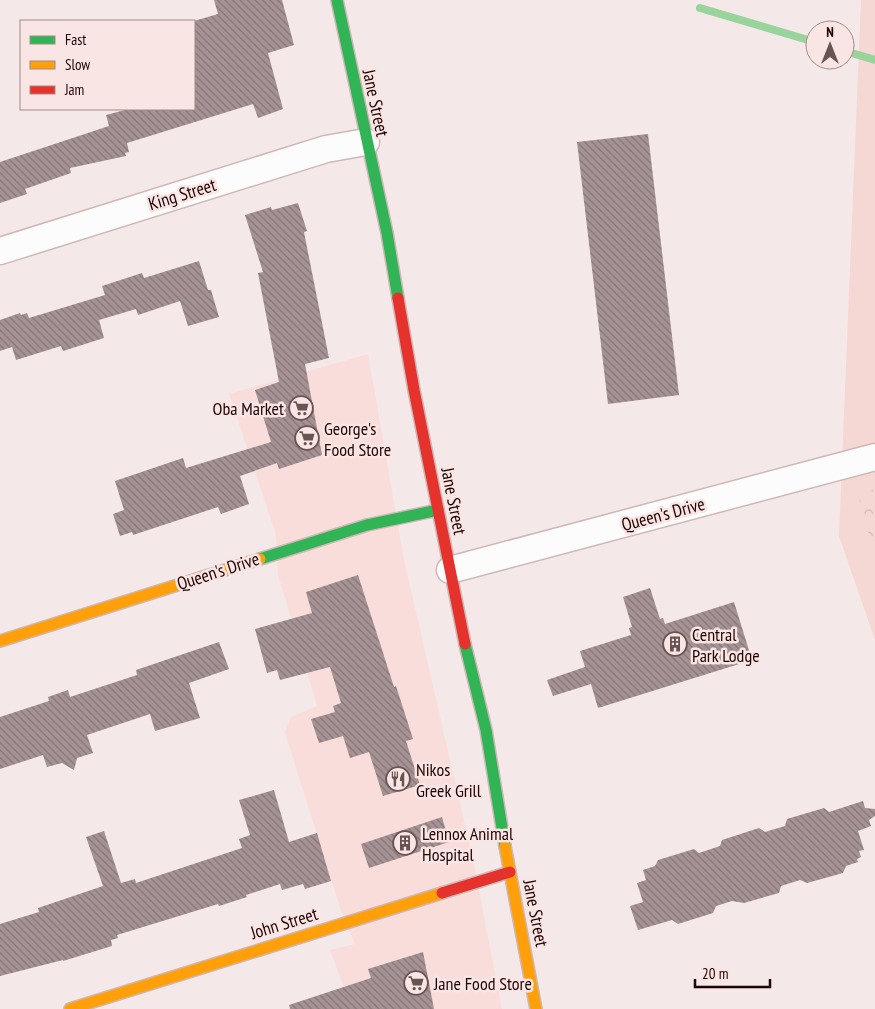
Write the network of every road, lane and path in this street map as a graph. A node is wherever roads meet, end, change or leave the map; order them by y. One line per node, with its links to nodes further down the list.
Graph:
1 (337, 0): 2 (main road, Jane Street)
2 (366, 142): 3 (street, King Street); 5 (main road, Jane Street)
3 (0, 251)
4 (867, 459): 6 (street, Queen's Drive)
5 (438, 510): 6 (main road, Jane Street); 7 (main road, Queen's Drive)
6 (450, 570): 8 (main road, Jane Street)
7 (0, 641)
8 (510, 872): 9 (main road, John Street); 10 (main road, Jane Street)
9 (70, 1009)
10 (536, 1009)

